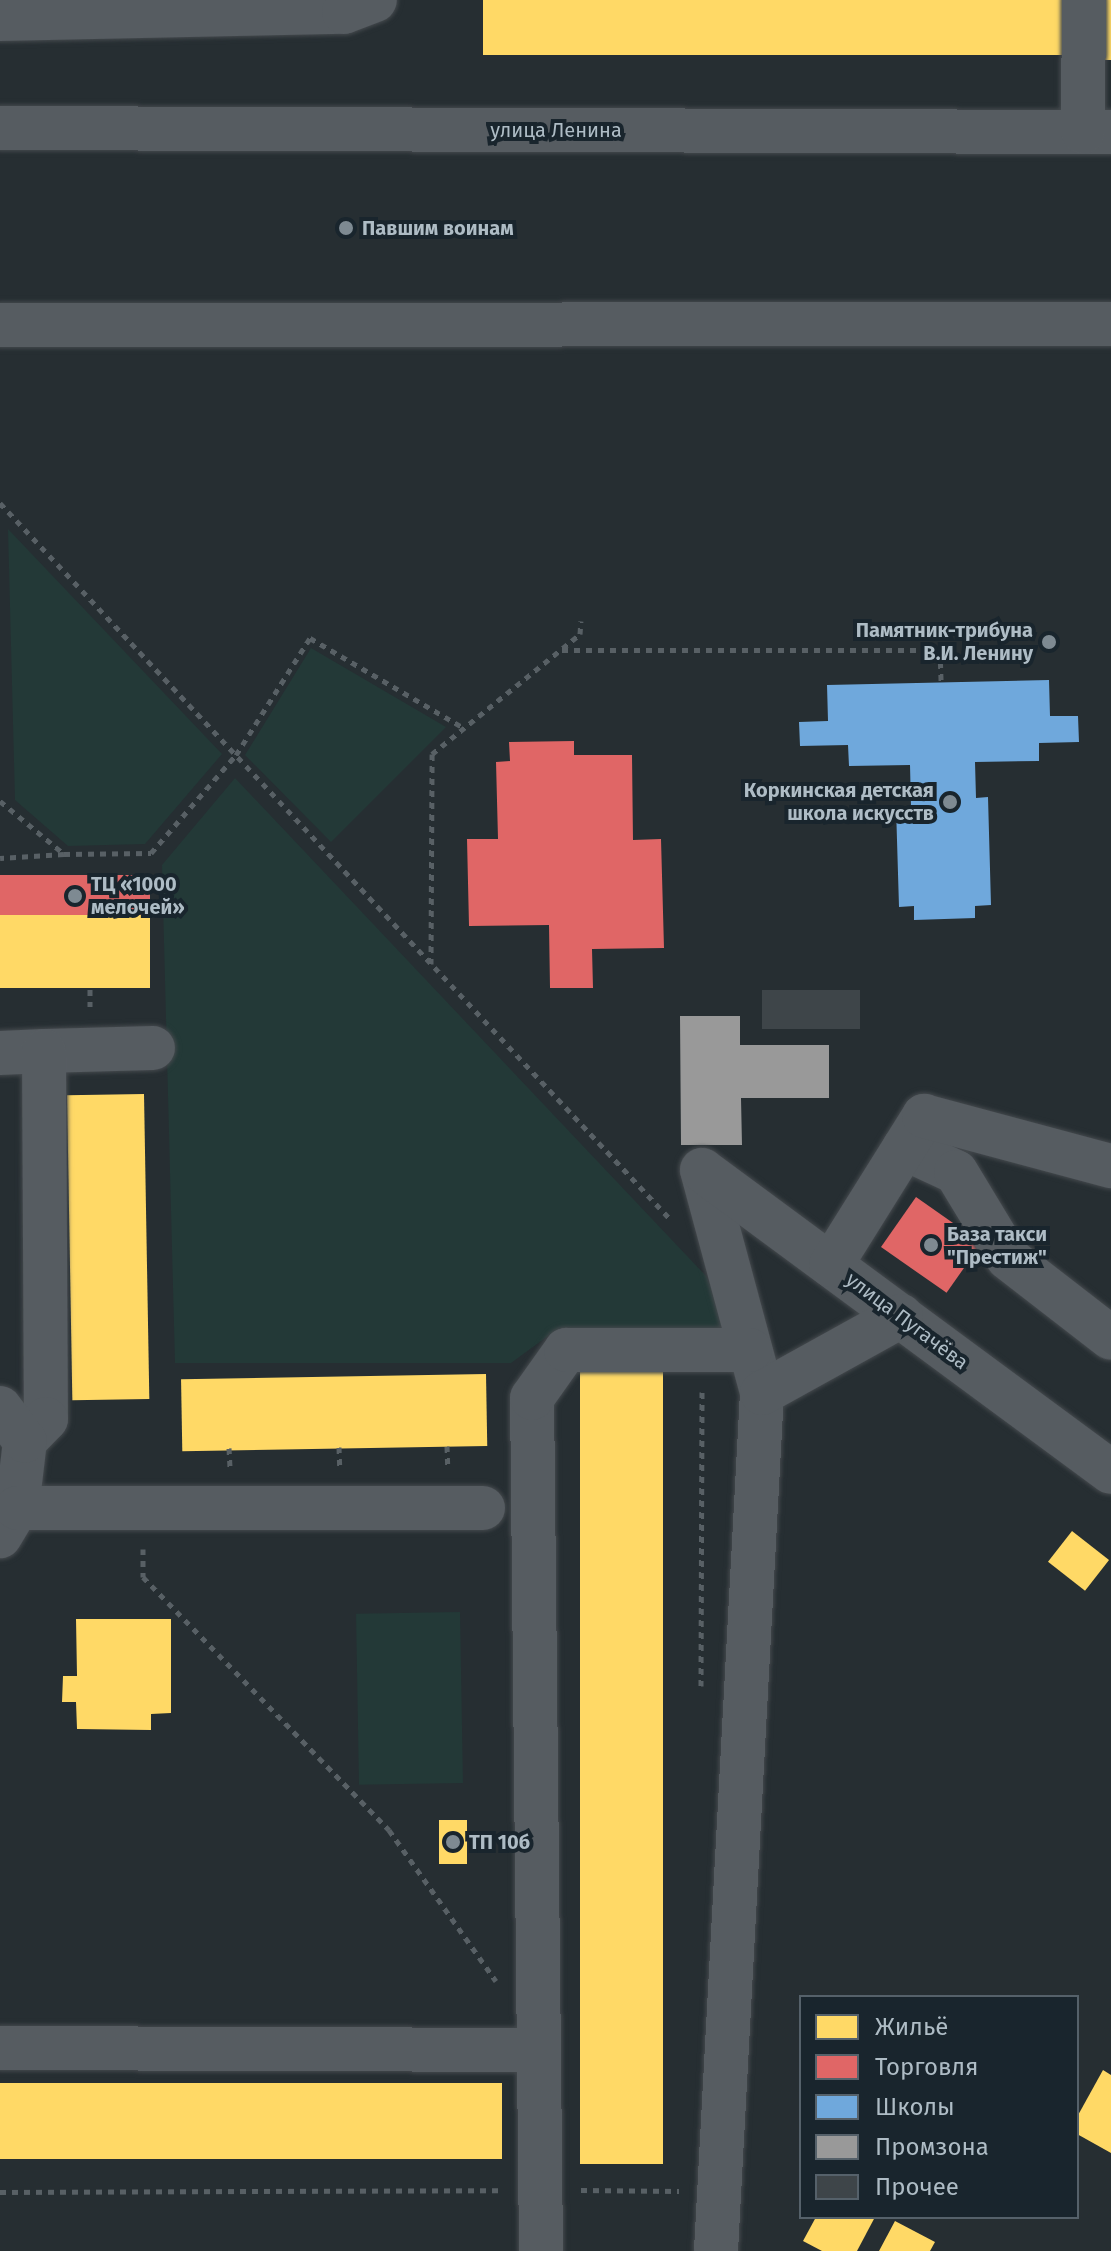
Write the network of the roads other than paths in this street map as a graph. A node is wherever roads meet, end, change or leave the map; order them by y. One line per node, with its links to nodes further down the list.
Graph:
1 (1084, 0): 5 (street)
2 (354, 4): 3 (street)
3 (0, 19)
4 (0, 128): 5 (street, улица Ленина)
5 (1097, 132)
6 (1111, 324): 7 (street)
7 (0, 325)
8 (153, 1048): 9 (street)
9 (44, 1051): 10 (street); 18 (street)
10 (0, 1053)
11 (904, 1148): 12 (street); 13 (street); 15 (street)
12 (1111, 1166)
13 (831, 1265): 14 (street, улица Пугачёва); 16 (street, улица Пугачёва)
14 (901, 1316): 17 (street); 19 (street, улица Пугачёва)
15 (1111, 1338)
16 (750, 1350): 17 (street); 23 (street)
17 (762, 1393): 25 (street)
18 (13, 1425): 21 (street)
19 (1111, 1472)
20 (483, 1508): 21 (street)
21 (9, 1522)
22 (0, 2048): 23 (street)
23 (539, 2050): 24 (street)
24 (541, 2251)
25 (716, 2251)

